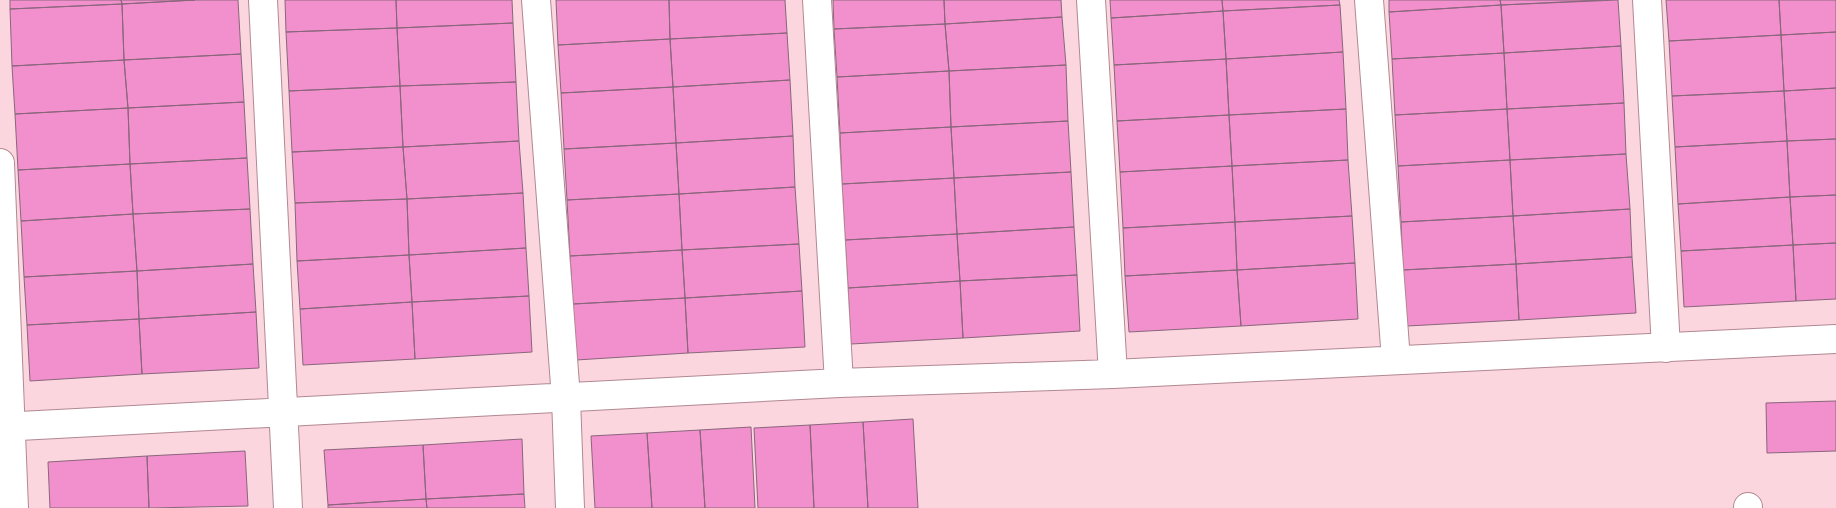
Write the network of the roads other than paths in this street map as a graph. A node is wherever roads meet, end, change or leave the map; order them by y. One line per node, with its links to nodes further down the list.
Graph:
1 (264, 0): 14 (street)
2 (536, 0): 13 (street)
3 (817, 0): 12 (street)
4 (1091, 0): 11 (street)
5 (1368, 0): 10 (street)
6 (1647, 0): 9 (street)
7 (0, 163): 15 (street)
8 (1836, 339): 9 (street)
9 (1666, 348): 10 (street)
10 (1396, 360): 11 (street)
11 (1113, 374): 12 (street)
12 (839, 384): 13 (street)
13 (566, 398): 14 (street); 18 (street)
14 (285, 412): 15 (street); 17 (street)
15 (6, 427): 16 (street)
16 (14, 508)
17 (288, 508)
18 (570, 508)

